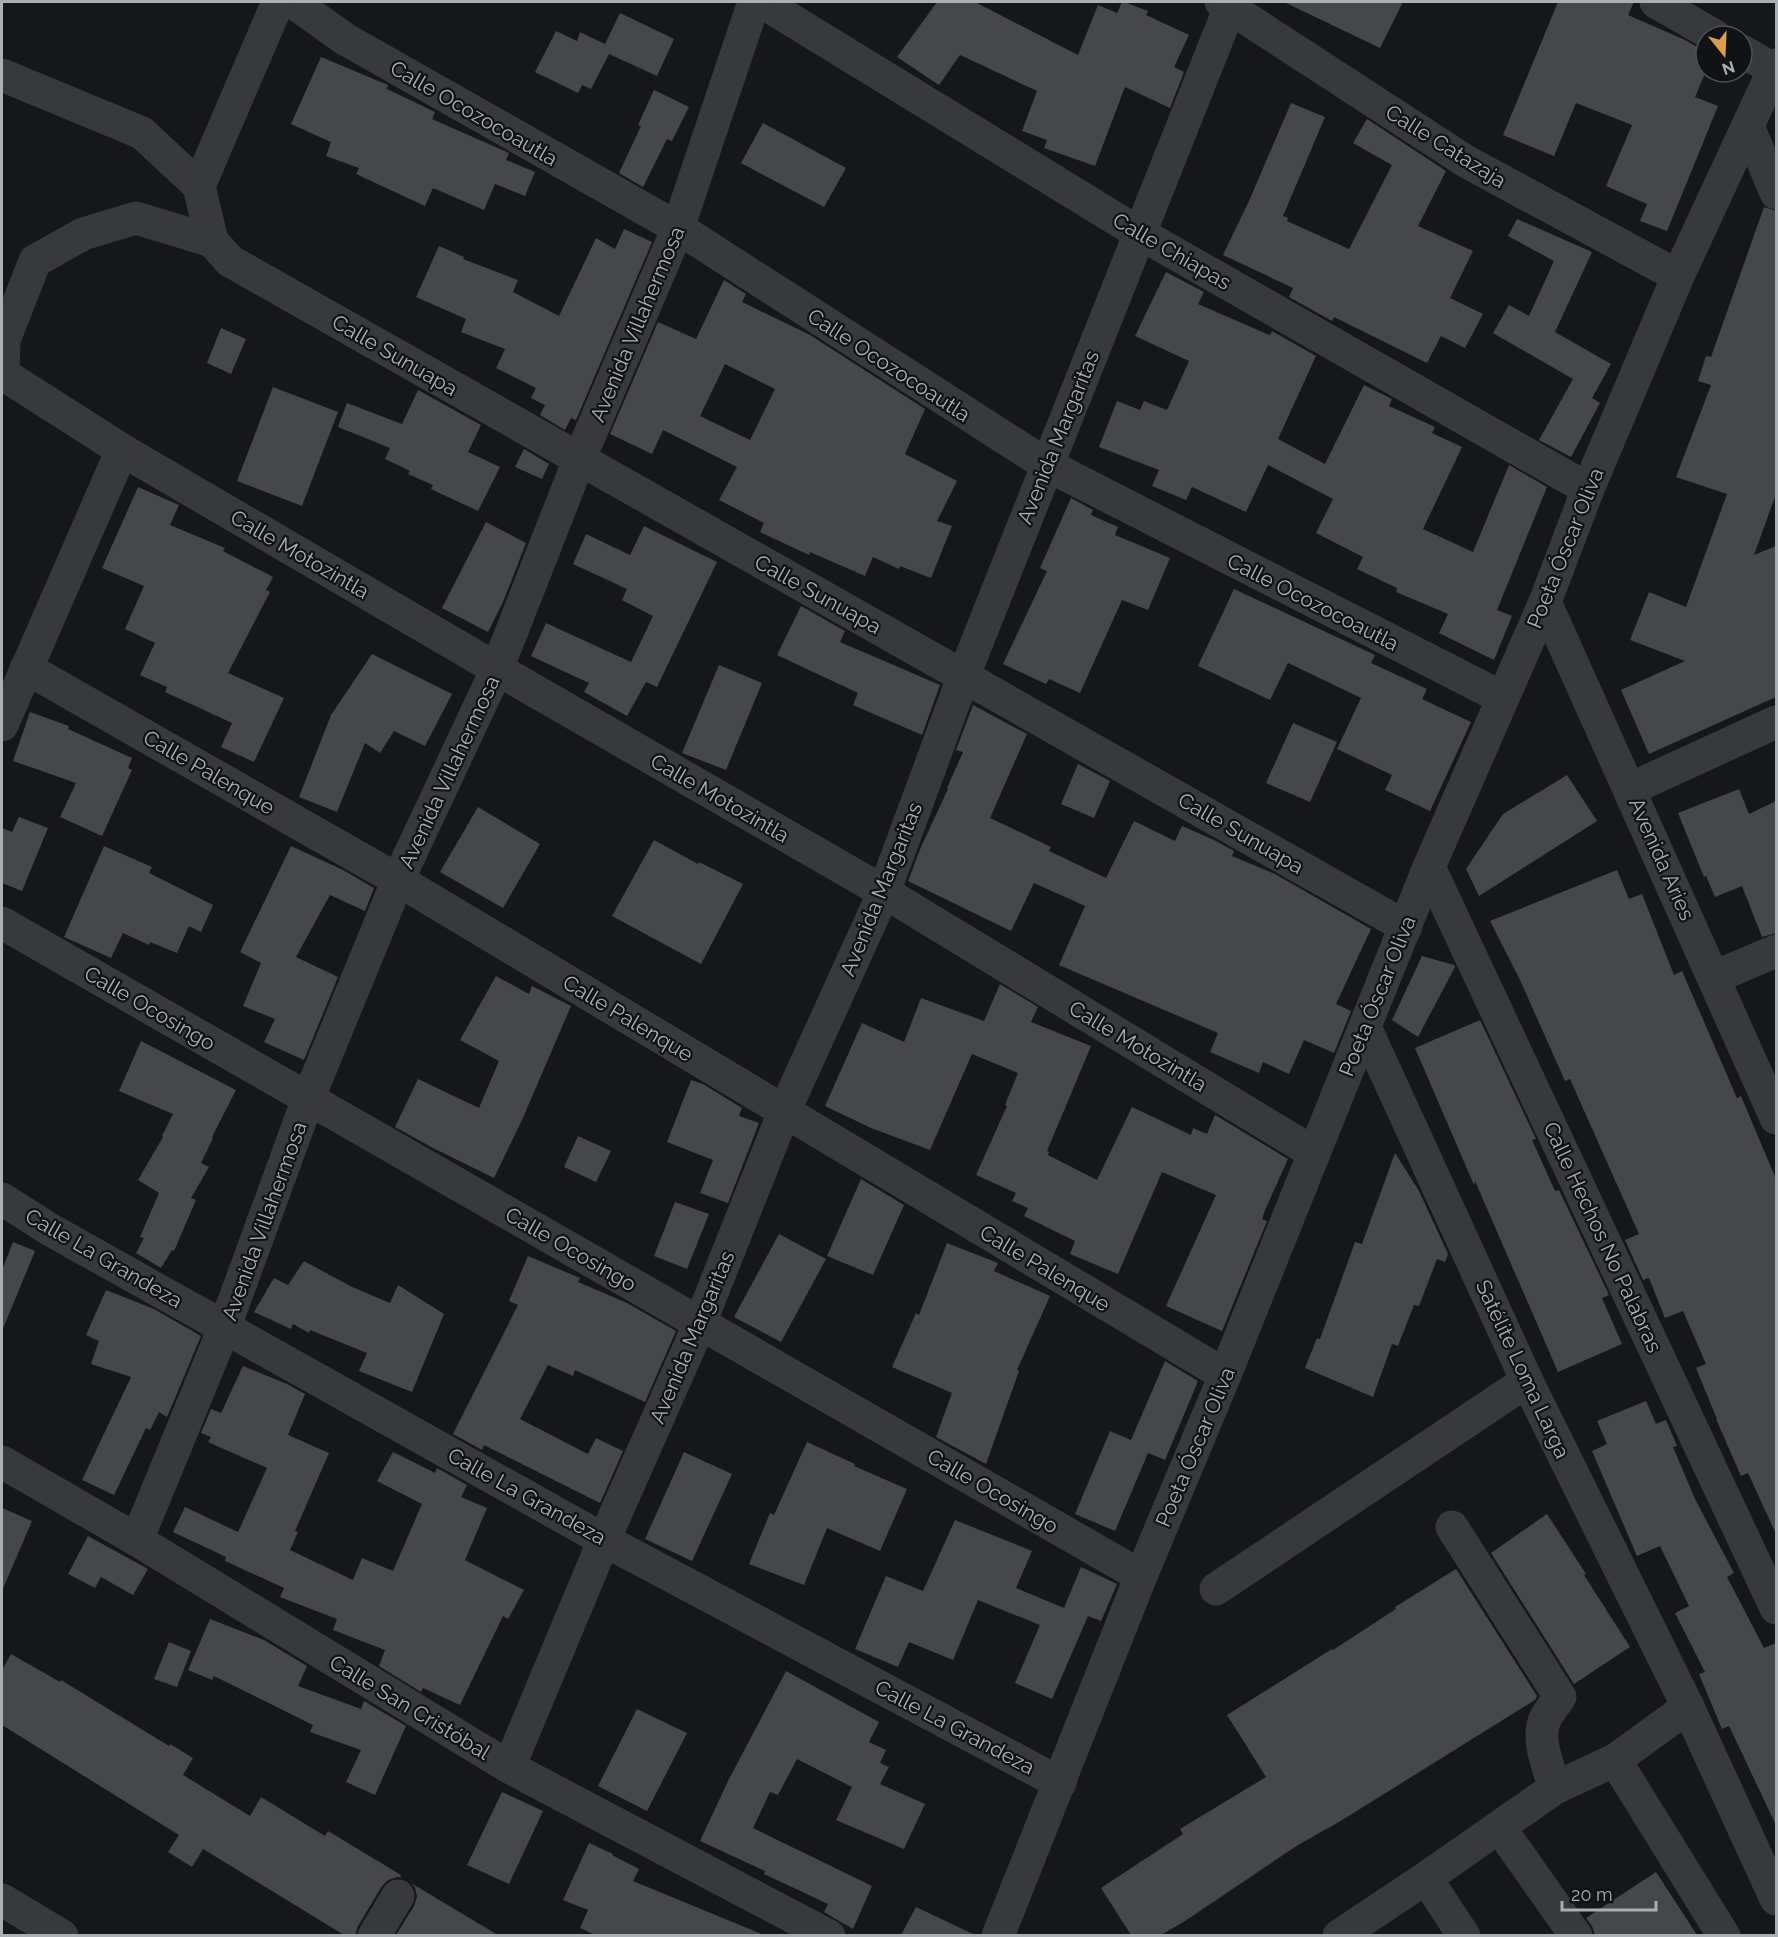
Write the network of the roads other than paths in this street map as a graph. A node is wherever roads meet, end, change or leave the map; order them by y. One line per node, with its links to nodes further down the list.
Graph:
1 (278, 2): 12 (street)
2 (293, 2): 14 (street, Calle Ocozocoautla)
3 (754, 2): 14 (street, Avenida Villahermosa)
4 (762, 2): 15 (street, Calle Chiapas)
5 (1656, 2): 7 (street)
6 (1228, 3): 15 (street, Avenida Margaritas); 17 (street, Calle Catazaja)
7 (1694, 24)
8 (1754, 57): 9 (street)
9 (1776, 67): 11 (street, Poeta Óscar Oliva)
10 (2, 75): 12 (street)
11 (1748, 126): 13 (street); 17 (street, Poeta Óscar Oliva)
12 (199, 186): 16 (street)
13 (1776, 193)
14 (678, 228): 19 (street, Avenida Villahermosa); 20 (street, Calle Ocozocoautla)
15 (1139, 233): 20 (street, Avenida Margaritas); 21 (street, Calle Chiapas)
16 (221, 251): 18 (street, Calle Sunuapa); 19 (street, Calle Sunuapa)
17 (1678, 276): 21 (street, Poeta Óscar Oliva)
18 (122, 450): 23 (street); 24 (street, Calle Motozintla)
19 (579, 460): 24 (street, Avenida Villahermosa); 25 (street, Calle Sunuapa)
20 (1047, 465): 25 (street, Avenida Margaritas); 26 (street, Calle Ocozocoautla)
21 (1588, 489): 22 (street, Poeta Óscar Oliva)
22 (1545, 602): 26 (street, Poeta Óscar Oliva); 29 (street, Avenida Aries)
23 (26, 668): 28 (street); 31 (street, Calle Palenque)
24 (497, 669): 31 (street, Avenida Villahermosa); 32 (street, Calle Motozintla)
25 (964, 675): 32 (street, Avenida Margaritas); 34 (street, Calle Sunuapa)
26 (1503, 698): 30 (street, Poeta Óscar Oliva)
27 (1776, 722): 29 (street)
28 (2, 725)
29 (1630, 789): 36 (street, Avenida Aries)
30 (1429, 867): 34 (street, Poeta Óscar Oliva); 53 (street, Calle Hechos No Palabras)
31 (398, 880): 38 (street, Avenida Villahermosa); 39 (street, Calle Palenque)
32 (884, 892): 39 (street, Avenida Margaritas); 41 (street, Calle Motozintla)
33 (2, 923): 38 (street, Calle Ocosingo)
34 (1406, 927): 37 (street, Poeta Óscar Oliva)
35 (1776, 951): 36 (street)
36 (1715, 976): 40 (street, Avenida Aries)
37 (1365, 1027): 41 (street, Poeta Óscar Oliva); 46 (street, Satélite Loma Larga)
38 (308, 1099): 43 (street, Calle Ocosingo); 44 (street, Avenida Villahermosa)
39 (784, 1112): 43 (street, Avenida Margaritas); 45 (street, Calle Palenque)
40 (1776, 1118)
41 (1314, 1153): 45 (street, Poeta Óscar Oliva)
42 (2, 1198): 44 (street, Calle La Grandeza)
43 (700, 1323): 50 (street, Avenida Margaritas); 51 (street, Calle Ocosingo)
44 (225, 1326): 49 (street, Avenida Villahermosa); 50 (street, Calle La Grandeza)
45 (1225, 1375): 51 (street, Poeta Óscar Oliva)
46 (1527, 1381): 52 (street); 54 (street, Satélite Loma Larga)
47 (2, 1462): 49 (street, Calle San Cristóbal)
48 (1452, 1527): 58 (street)
49 (137, 1540): 56 (street, Calle San Cristóbal)
50 (604, 1540): 56 (street, Avenida Margaritas); 57 (street, Calle La Grandeza)
51 (1141, 1576): 57 (street, Poeta Óscar Oliva)
52 (1216, 1590)
53 (1776, 1608)
54 (1689, 1707): 55 (street); 62 (street, Satélite Loma Larga)
55 (1615, 1760): 58 (street); 71 (street)
56 (509, 1767): 67 (street, Calle San Cristóbal)
57 (1060, 1783): 68 (street, Poeta Óscar Oliva)
58 (1555, 1788): 59 (street)
59 (1500, 1828): 60 (street); 70 (street)
60 (1426, 1878): 64 (street); 69 (street)
61 (398, 1896): 66 (street)
62 (1776, 1899)
63 (2, 1900): 65 (street)
64 (1343, 1934)
65 (62, 1935)
66 (374, 1935)
67 (829, 1935)
68 (998, 1935)
69 (1464, 1935)
70 (1576, 1935)
71 (1724, 1935)

